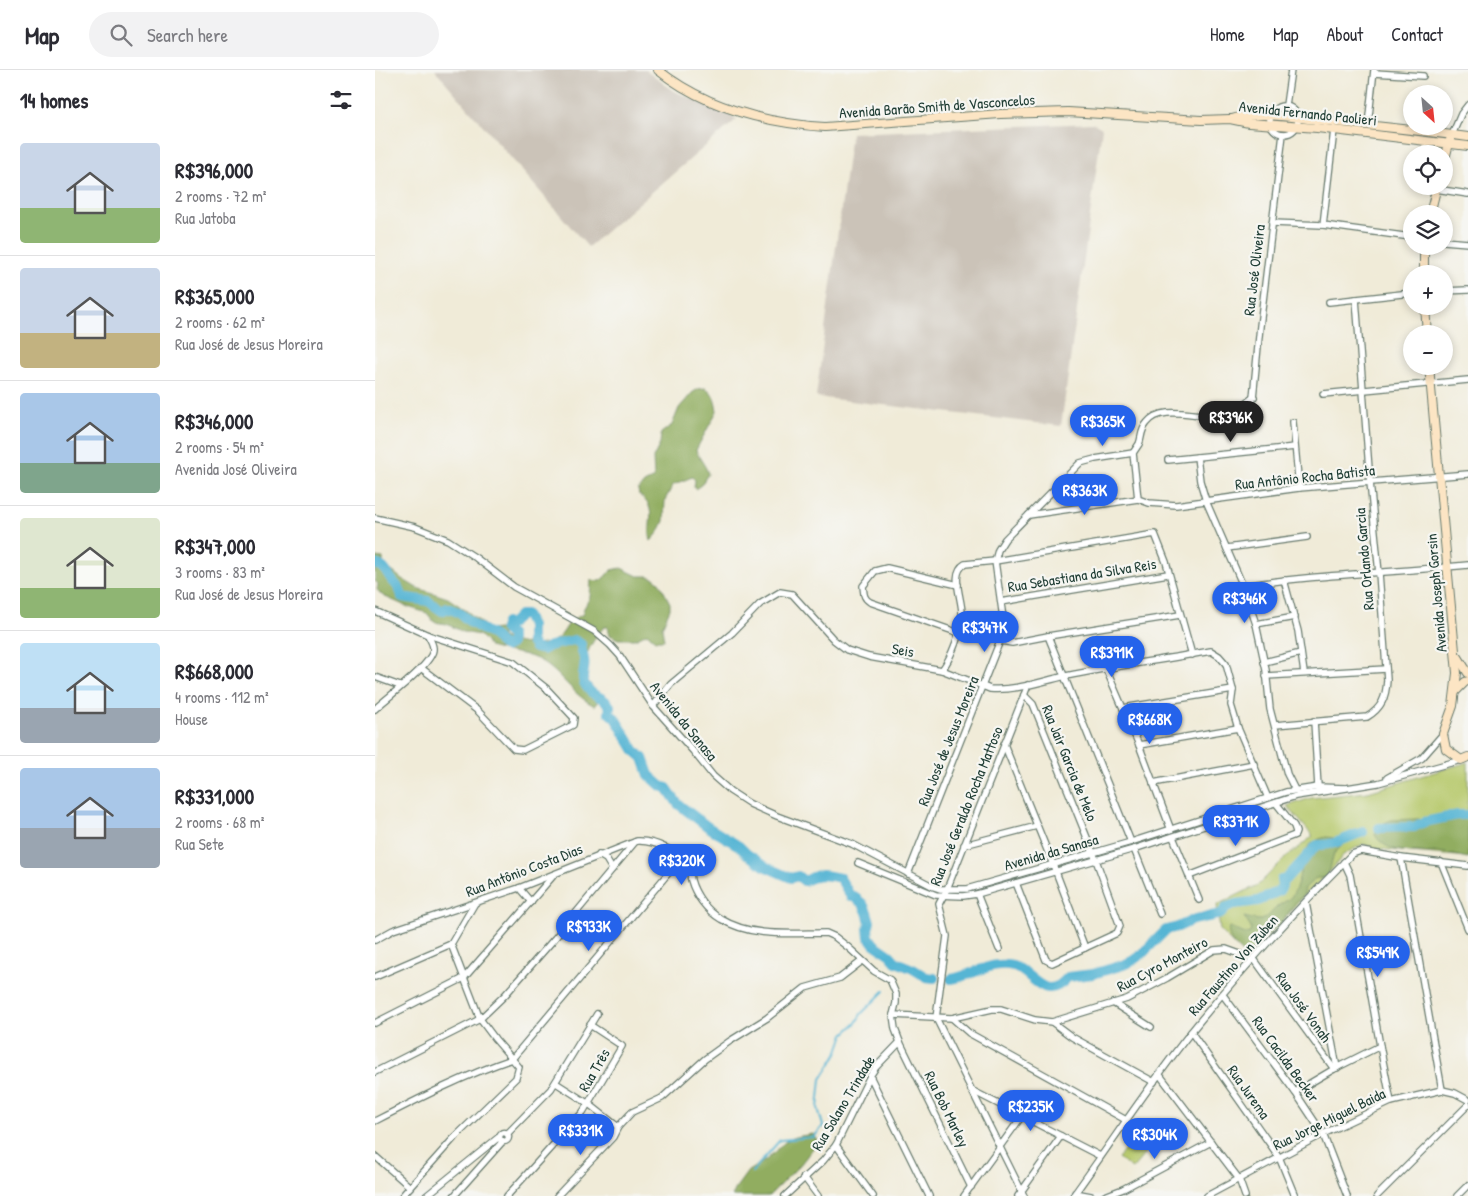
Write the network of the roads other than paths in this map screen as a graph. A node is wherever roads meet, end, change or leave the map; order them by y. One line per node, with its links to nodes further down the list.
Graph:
1 (658, 70): 7 (main road, Avenida Barão Smith de Vasconcelos)
2 (1291, 70): 5 (street)
3 (1374, 71): 4 (street); 10 (street)
4 (1423, 76)
5 (1286, 105): 8 (street); 9 (street)
6 (1468, 105): 13 (street)
7 (1231, 119): 8 (main road, Avenida Fernando Paolieri)
8 (1270, 120): 9 (main road, Avenida Fernando Paolieri); 14 (street)
9 (1298, 122): 10 (main road, Avenida Fernando Paolieri); 12 (main road, Avenida Fernando Paolieri); 14 (street)
10 (1368, 125): 11 (main road, Avenida Fernando Paolieri)
11 (1403, 129)
12 (1334, 130): 17 (main road, Avenida Fernando Paolieri); 22 (street)
13 (1453, 133)
14 (1283, 134): 21 (street, Rua José Oliveira)
15 (1452, 135): 16 (main road, Avenida Fernando Paolieri); 17 (main road)
16 (1468, 137)
17 (1449, 144): 18 (main road, Avenida Fernando Paolieri)
18 (1468, 146)
19 (1453, 191): 20 (street)
20 (1468, 194)
21 (1272, 223): 22 (street); 36 (street, Rua José Oliveira)
22 (1323, 225): 23 (street)
23 (1403, 236)
24 (1453, 242): 25 (street)
25 (1468, 244)
26 (1468, 290): 27 (street)
27 (1453, 291)
28 (1403, 294): 29 (street)
29 (1357, 299): 30 (street); 34 (street, Rua Orlando Garcia)
30 (1329, 302)
31 (1430, 375): 33 (main road, Avenida Joseph Gorsin)
32 (1468, 380): 33 (street)
33 (1431, 384): 34 (street); 44 (main road, Avenida Joseph Gorsin)
34 (1363, 390): 35 (street); 45 (street, Rua Orlando Garcia)
35 (1323, 394)
36 (1254, 397): 37 (street, Rua José Oliveira); 40 (street)
37 (1253, 408)
38 (1293, 422): 39 (street)
39 (1295, 447): 41 (street); 46 (street)
40 (1133, 453): 47 (street); 49 (street)
41 (1197, 457): 42 (street); 48 (street)
42 (1169, 460)
43 (1468, 474): 44 (street, Rua Antônio Rocha Batista)
44 (1439, 476): 45 (street, Rua Antônio Rocha Batista); 55 (main road, Avenida Joseph Gorsin)
45 (1369, 482): 46 (street, Rua Antônio Rocha Batista); 56 (street, Rua Orlando Garcia)
46 (1299, 488): 48 (street, Rua Antônio Rocha Batista)
47 (1138, 498): 48 (street, Rua Antônio Rocha Batista); 49 (street)
48 (1206, 501): 52 (street)
49 (1029, 515): 53 (street)
50 (375, 518): 90 (street, Avenida da Sanasa)
51 (1307, 537): 52 (street)
52 (1227, 548): 60 (street)
53 (995, 561): 57 (street); 59 (street); 61 (street, Rua José de Jesus Moreira)
54 (1468, 565): 55 (street)
55 (1447, 568): 56 (street); 70 (main road, Avenida Joseph Gorsin)
56 (1379, 573): 58 (street); 76 (street, Rua Orlando Garcia)
57 (1168, 574): 61 (street, Rua Sebastiana da Silva Reis); 63 (street)
58 (1284, 580): 60 (street); 64 (street)
59 (958, 585): 66 (street); 66 (street)
60 (1243, 586): 65 (street)
61 (1001, 602): 69 (street, Rua José de Jesus Moreira)
62 (375, 610): 67 (street)
63 (1181, 615): 68 (street); 72 (street)
64 (1295, 617): 65 (street); 71 (street)
65 (1256, 624): 73 (street)
66 (959, 633): 77 (street)
67 (428, 635): 74 (street); 74 (street)
68 (1048, 636): 69 (street); 80 (street)
69 (1001, 641): 86 (street, Rua José de Jesus Moreira)
70 (1454, 648): 79 (main road); 88 (main road, Avenida Joseph Gorsin)
71 (1301, 654): 73 (street); 78 (street)
72 (1192, 655): 75 (street, Seis); 87 (street, Seis)
73 (1264, 662): 81 (street)
74 (421, 668): 85 (street)
75 (1106, 669): 80 (street, Seis); 91 (street)
76 (1386, 669): 78 (street); 93 (street, Rua Orlando Garcia)
77 (942, 670): 86 (street, Seis); 90 (street, Seis)
78 (1304, 673): 81 (street)
79 (1468, 673)
80 (1065, 676): 84 (street, Seis); 114 (street)
81 (1267, 676): 94 (street)
82 (375, 677): 85 (street)
83 (1468, 681): 88 (main road)
84 (1028, 685): 86 (street, Seis); 89 (street, Rua José Geraldo Rocha Mattoso)
85 (400, 686): 92 (street)
86 (983, 687): 130 (street, Rua José de Jesus Moreira)
87 (1233, 690): 91 (street); 95 (street, Seis)
88 (1455, 693): 96 (main road, Avenida Joseph Gorsin)
89 (1024, 695): 97 (street, Rua José Geraldo Rocha Mattoso); 117 (street, Rua Jair Garcia de Melo)
90 (653, 706): 130 (street, Avenida da Sanasa)
91 (1123, 708): 98 (street)
92 (375, 709)
93 (1314, 721): 94 (street, Rua Orlando Garcia); 105 (street)
94 (1275, 725): 107 (street)
95 (1238, 728): 98 (street); 101 (street, Seis)
96 (1443, 734): 99 (main road); 100 (street, Avenida Joseph Gorsin)
97 (1004, 744): 110 (street); 115 (street, Rua José Geraldo Rocha Mattoso)
98 (1139, 745): 103 (street)
99 (1465, 759): 102 (street)
100 (1414, 763): 102 (street); 104 (street, Avenida Joseph Gorsin)
101 (1254, 764): 103 (street); 108 (street, Seis)
102 (1417, 772): 104 (street)
103 (1153, 782): 111 (street)
104 (1378, 783): 106 (street)
105 (1318, 787): 106 (street, Avenida da Sanasa); 107 (street, Avenida da Sanasa)
106 (1345, 788): 109 (street, Avenida da Sanasa)
107 (1295, 790): 108 (street, Avenida da Sanasa)
108 (1268, 798): 111 (street, Avenida da Sanasa)
109 (1276, 803): 112 (street, Avenida da Sanasa); 131 (street)
110 (1037, 826): 115 (street); 125 (street)
111 (1171, 830): 114 (street, Avenida da Sanasa)
112 (1173, 837): 116 (street, Avenida da Sanasa); 131 (street)
113 (637, 841): 118 (street, Rua Antônio Costa Dias); 119 (street); 127 (street)
114 (1131, 842): 117 (street, Avenida da Sanasa)
115 (964, 845): 134 (street, Rua José Geraldo Rocha Mattoso)
116 (1134, 849): 121 (street, Avenida da Sanasa); 141 (street)
117 (1093, 853): 121 (street, Rua Jair Garcia de Melo); 125 (street, Avenida da Sanasa)
118 (599, 855): 127 (street); 129 (street, Rua Antônio Costa Dias)
119 (681, 858): 149 (street, Rua Bob Marley); 166 (street)
120 (1401, 858): 122 (street, Rua Faustino Von Zuben); 123 (street, Rua Faustino Von Zuben); 174 (street)
121 (1096, 860): 128 (street, Avenida da Sanasa); 146 (street, Rua Jair Garcia de Melo)
122 (1344, 862): 140 (street, Rua Faustino Von Zuben); 165 (street)
123 (1441, 862): 126 (street, Rua Faustino Von Zuben); 142 (street)
124 (858, 863): 136 (street, Avenida da Sanasa)
125 (1053, 864): 128 (street); 134 (street, Avenida da Sanasa)
126 (1468, 866)
127 (612, 869): 158 (street)
128 (1056, 872): 132 (street, Avenida da Sanasa); 146 (street)
129 (554, 874): 133 (street, Rua Antônio Costa Dias); 138 (street)
130 (908, 874): 134 (street, Avenida da Sanasa)
131 (1189, 876): 137 (street)
132 (1016, 883): 135 (street, Avenida da Sanasa); 146 (street)
133 (519, 888): 138 (street); 139 (street, Rua Antônio Costa Dias)
134 (947, 889): 136 (street, Rua José Geraldo Rocha Mattoso)
135 (977, 894): 136 (street, Avenida da Sanasa); 147 (street)
136 (944, 896): 156 (street, Rua José Geraldo Rocha Mattoso)
137 (1199, 900)
138 (531, 902): 151 (street)
139 (475, 903): 144 (street, Rua Antônio Costa Dias); 145 (street)
140 (1305, 903): 148 (street, Rua Faustino Von Zuben); 167 (street)
141 (1160, 914)
142 (1466, 917): 143 (street)
143 (1468, 929)
144 (375, 940)
145 (451, 944): 150 (street); 151 (street)
146 (1085, 948)
147 (999, 949)
148 (1254, 959): 152 (street, Rua Faustino Von Zuben); 153 (street, Rua Cyro Monteiro); 167 (street, Rua José Vonah)
149 (862, 961): 155 (street, Rua Bob Marley); 183 (street)
150 (375, 977)
151 (465, 978): 158 (street); 160 (street)
152 (1223, 994): 163 (street, Rua Faustino Von Zuben); 175 (street, Rua Cacilda Becker)
153 (1113, 1004): 159 (street, Rua Cyro Monteiro); 162 (street)
154 (597, 1014): 161 (street)
155 (893, 1016): 156 (street); 164 (street, Rua Bob Marley)
156 (935, 1018): 157 (street); 173 (street)
157 (953, 1018): 159 (street); 182 (street)
158 (480, 1019): 166 (street); 168 (street)
159 (1052, 1022): 171 (street)
160 (375, 1023)
161 (590, 1025): 172 (street); 178 (street, Rua Três)
162 (1151, 1028)
163 (1191, 1032): 169 (street, Rua Faustino Von Zuben); 192 (street, Rua Jurema)
164 (900, 1042): 170 (street, Rua Solano Trindade); 197 (street, Rua Bob Marley)
165 (1379, 1046): 167 (street); 177 (street)
166 (512, 1059): 181 (street); 196 (street)
167 (1336, 1068): 175 (street)
168 (375, 1072)
169 (1159, 1074): 171 (street, Rua Faustino Von Zuben); 187 (street)
170 (870, 1076): 188 (street, Rua Solano Trindade); 208 (street)
171 (1154, 1082): 182 (street, Rua Faustino Von Zuben)
172 (556, 1083): 178 (street); 186 (street)
173 (971, 1090): 180 (street); 189 (street)
174 (1443, 1090): 176 (street); 177 (street, Rua Jorge Miguel Baida)
175 (1295, 1092): 184 (street, Rua Cacilda Becker)
176 (1468, 1100)
177 (1391, 1102): 184 (street, Rua Jorge Miguel Baida)
178 (589, 1104): 183 (street); 203 (street, Rua Três)
179 (1468, 1105): 216 (street)
180 (1022, 1116): 185 (street); 189 (street)
181 (375, 1120)
182 (1126, 1120): 191 (street, Rua Faustino Von Zuben)
183 (618, 1127): 204 (street)
184 (1323, 1134): 192 (street, Rua Jorge Miguel Baida); 215 (street, Rua Cacilda Becker)
185 (1061, 1136): 191 (street); 198 (street)
186 (501, 1139): 201 (street); 202 (street)
187 (1211, 1142): 194 (street); 211 (street)
188 (835, 1145): 193 (street, Rua Solano Trindade); 207 (street)
189 (999, 1148): 197 (street); 198 (street)
190 (375, 1156): 196 (street)
191 (1100, 1156): 199 (street, Rua Faustino Von Zuben)
192 (1279, 1157): 194 (street, Rua Jorge Miguel Baida); 214 (street, Rua Jurema)
193 (804, 1177): 205 (street, Rua Solano Trindade); 206 (street)
194 (1239, 1179): 212 (street, Rua Jorge Miguel Baida); 213 (street)
195 (1468, 1184): 217 (street)
196 (409, 1187): 200 (street)
197 (971, 1187): 209 (street)
198 (1021, 1194)
199 (1074, 1195): 210 (street)
200 (402, 1196)
201 (426, 1196)
202 (454, 1196)
203 (507, 1196)
204 (557, 1196)
205 (785, 1196)
206 (818, 1196)
207 (873, 1196)
208 (929, 1196)
209 (965, 1196)
210 (1091, 1196)
211 (1105, 1196)
212 (1207, 1196)
213 (1245, 1196)
214 (1295, 1196)
215 (1347, 1196)
216 (1377, 1196)
217 (1457, 1196)

